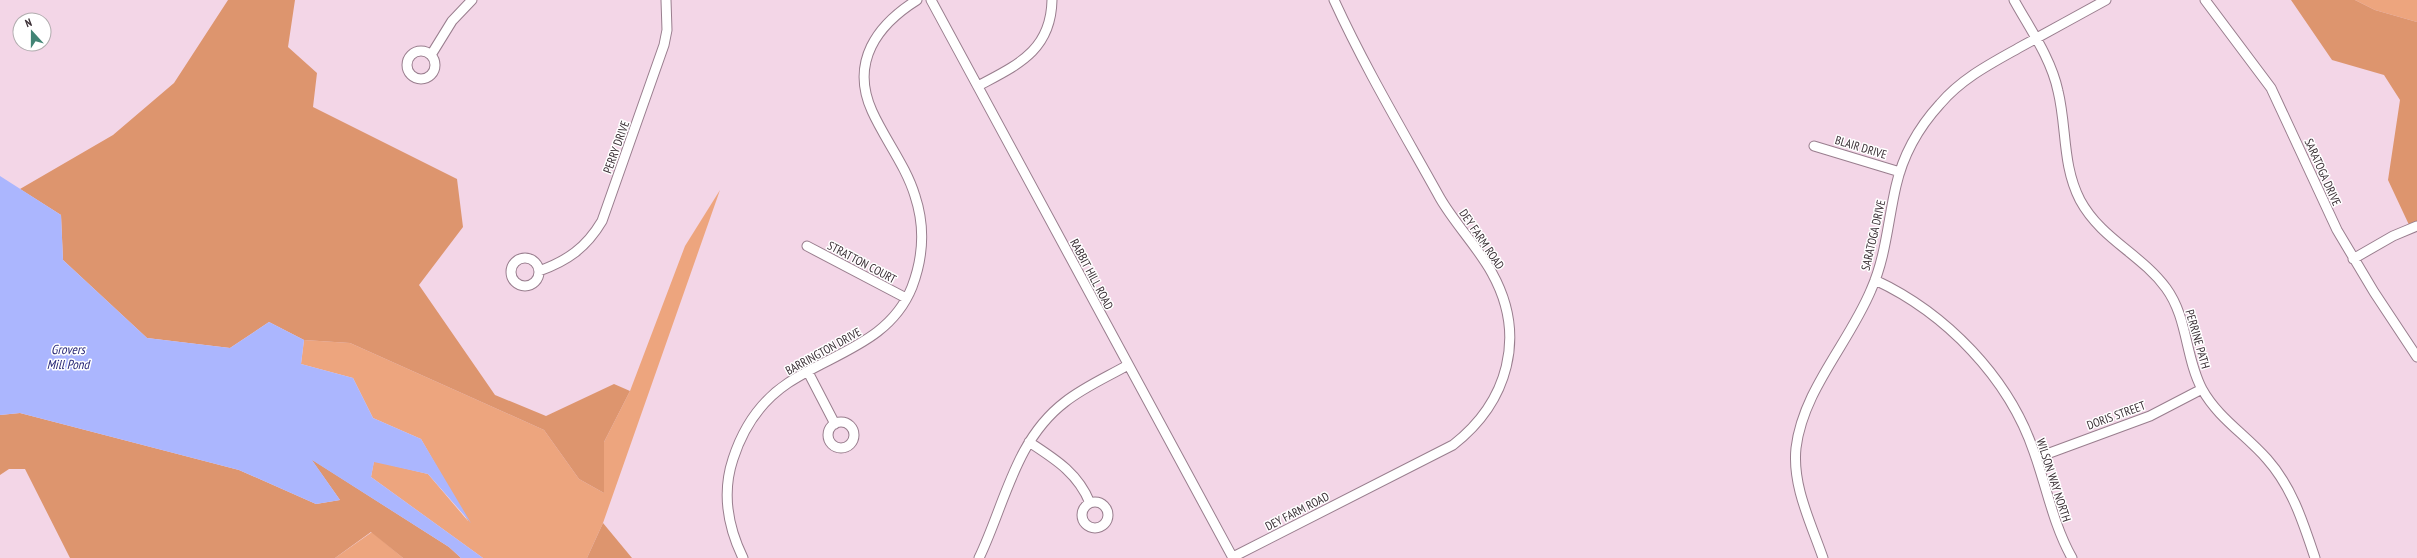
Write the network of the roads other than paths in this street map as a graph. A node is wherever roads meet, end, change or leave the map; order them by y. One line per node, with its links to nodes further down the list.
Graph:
1 (472, 0): 11 (street)
2 (666, 0): 18 (street, PERRY DRIVE)
3 (917, 0): 20 (street, BARRINGTON DRIVE)
4 (931, 0): 12 (street, RABBIT HILL ROAD)
5 (1052, 0): 12 (street)
6 (1334, 0): 31 (street, DEY FARM ROAD)
7 (2014, 0): 10 (street, PERRINE PATH)
8 (2106, 0): 10 (street, SARATOGA DRIVE)
9 (2205, 0): 17 (street, SARATOGA DRIVE)
10 (2035, 39): 14 (street, SARATOGA DRIVE); 24 (street, PERRINE PATH)
11 (431, 55)
12 (978, 86): 22 (street, RABBIT HILL ROAD)
13 (1814, 146): 14 (street, BLAIR DRIVE)
14 (1900, 172): 19 (street, SARATOGA DRIVE)
15 (2417, 226): 17 (street)
16 (807, 246): 20 (street, STRATTON COURT)
17 (2353, 260): 21 (street, SARATOGA DRIVE)
18 (539, 271)
19 (1876, 280): 27 (street, WILSON WAY NORTH); 32 (street, SARATOGA DRIVE)
20 (906, 298): 23 (street, BARRINGTON DRIVE)
21 (2417, 357)
22 (1128, 365): 26 (street); 31 (street, RABBIT HILL ROAD)
23 (808, 372): 25 (street); 29 (street, BARRINGTON DRIVE)
24 (2202, 389): 27 (street, DORIS STREET); 34 (street, PERRINE PATH)
25 (835, 424)
26 (1028, 442): 28 (street); 30 (street)
27 (2036, 458): 33 (street, WILSON WAY NORTH)
28 (1090, 502)
29 (743, 558)
30 (979, 558)
31 (1233, 558)
32 (1823, 558)
33 (2072, 558)
34 (2315, 558)

